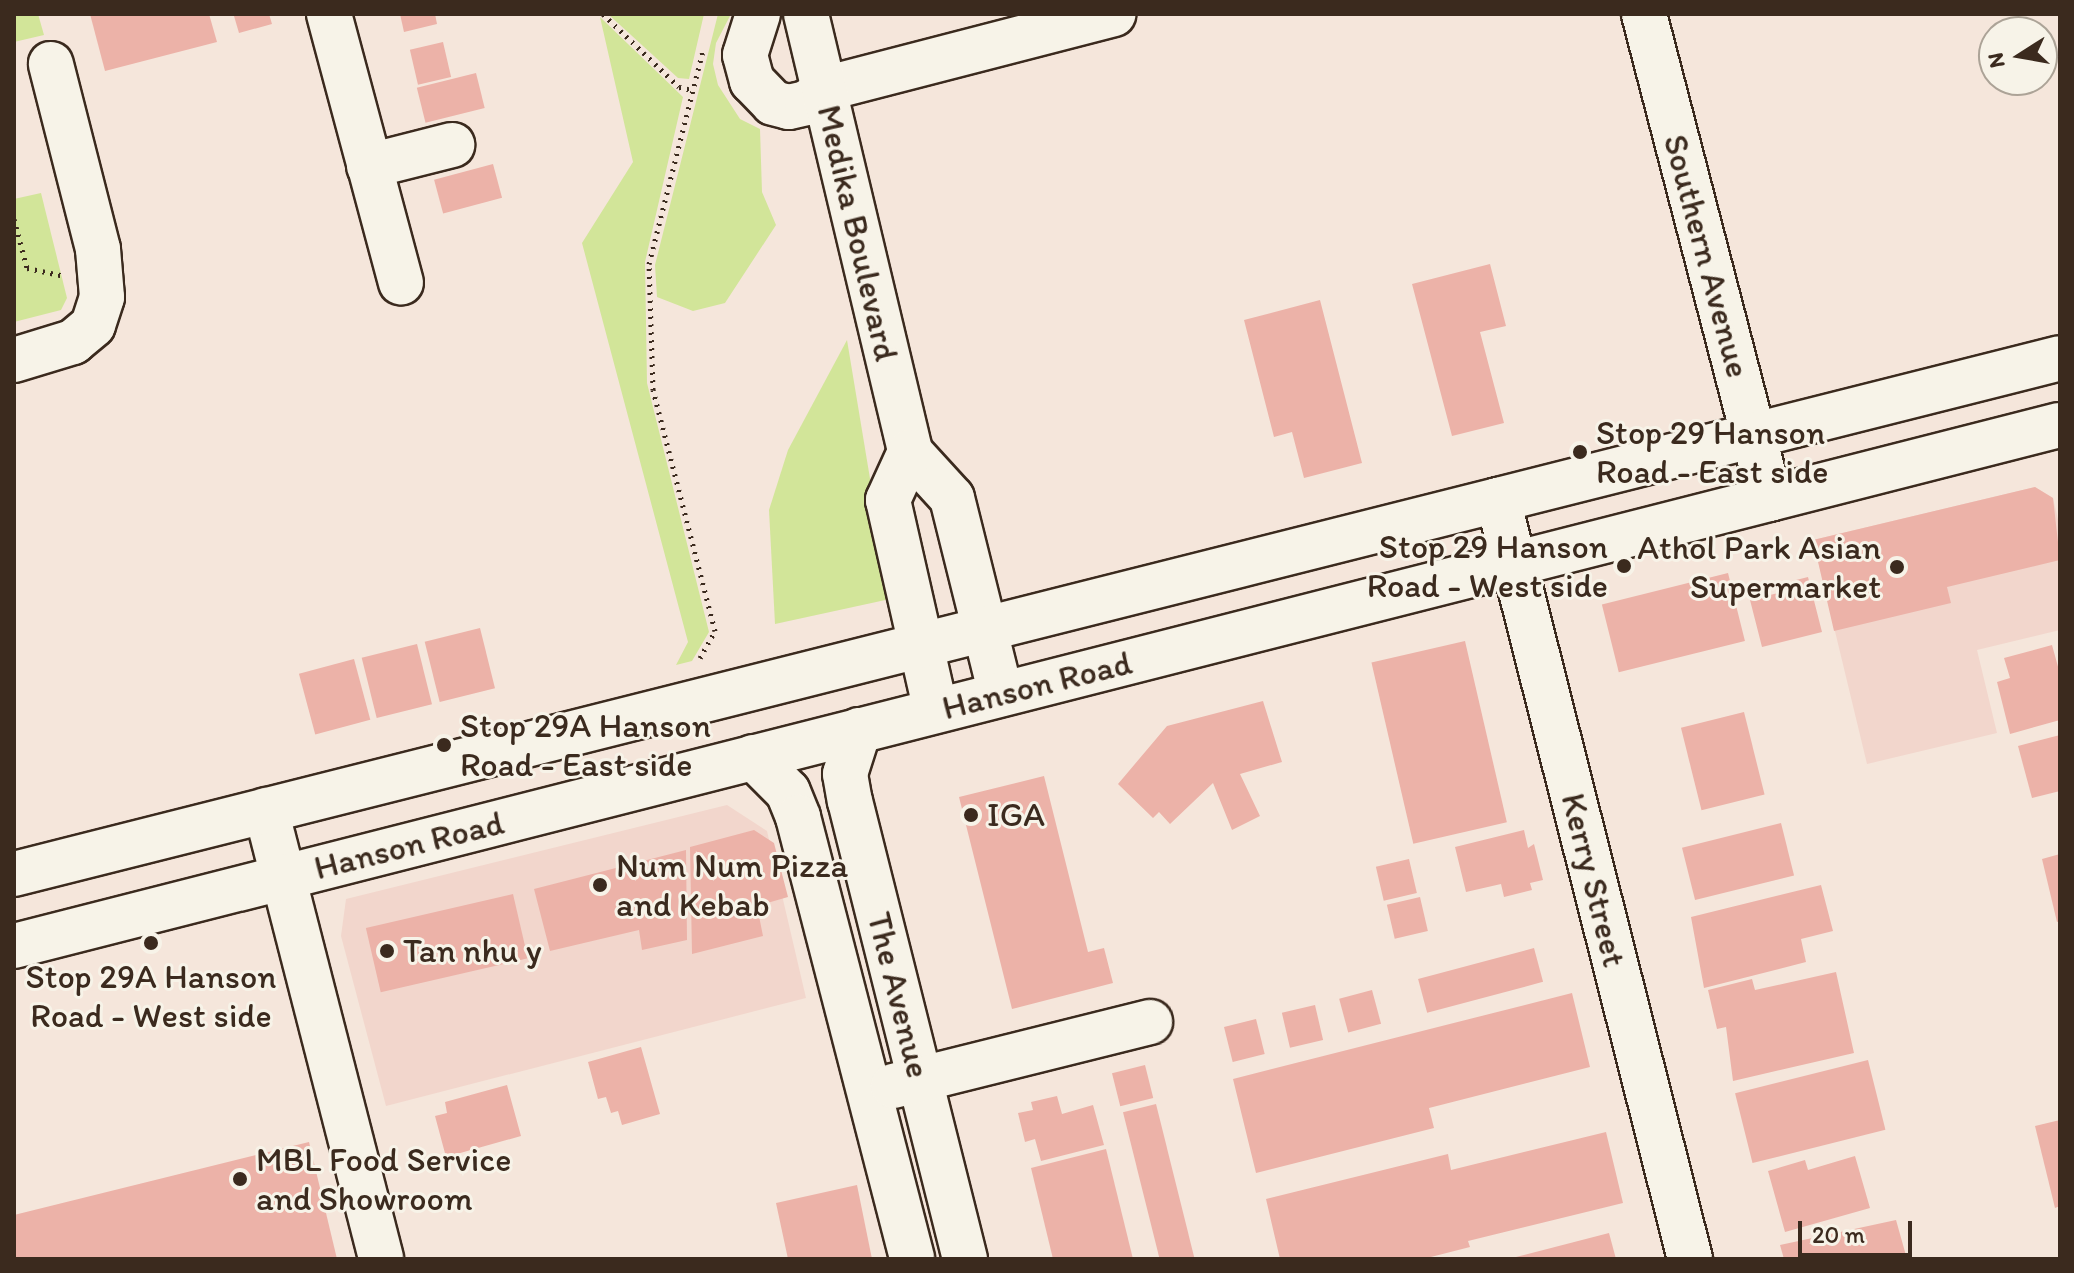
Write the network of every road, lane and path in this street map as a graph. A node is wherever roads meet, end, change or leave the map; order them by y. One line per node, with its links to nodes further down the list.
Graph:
1 (329, 14): 12 (street)
2 (603, 14): 10 (path)
3 (758, 14): 9 (street)
4 (806, 14): 9 (street, Medika Boulevard)
5 (1113, 14): 9 (street)
6 (1644, 14): 19 (street, Southern Avenue)
7 (704, 46): 10 (path)
8 (51, 64): 16 (street)
9 (824, 89): 20 (street, Medika Boulevard)
10 (692, 90): 26 (path)
11 (452, 145): 12 (street)
12 (369, 166): 15 (street)
13 (14, 219): 14 (path)
14 (71, 277)
15 (401, 283)
16 (14, 360)
17 (2059, 361): 19 (street, Hanson Road)
18 (2060, 425): 21 (street, Hanson Road)
19 (1753, 436): 21 (street, Southern Avenue); 22 (street, Hanson Road)
20 (910, 452): 24 (street, Medika Boulevard); 25 (street)
21 (1770, 499): 23 (street, Hanson Road)
22 (1498, 500): 23 (street, Kerry Street); 24 (street, Hanson Road)
23 (1514, 564): 27 (street, Hanson Road); 41 (street, Kerry Street)
24 (981, 630): 25 (street, Hanson Road); 27 (street, Medika Boulevard)
25 (919, 646): 28 (street); 31 (street, Hanson Road)
26 (696, 665)
27 (1001, 694): 28 (street, Hanson Road)
28 (936, 711): 29 (street, Hanson Road)
29 (859, 730): 30 (street, Hanson Road); 36 (street, The Avenue)
30 (753, 757): 33 (street, Hanson Road); 37 (street, The Avenue)
31 (266, 810): 32 (street, Hanson Road); 33 (street)
32 (14, 874)
33 (283, 877): 34 (street, Hanson Road); 38 (street)
34 (14, 946)
35 (1150, 1022): 36 (street)
36 (920, 1080): 37 (street); 40 (street, The Avenue)
37 (871, 1092): 39 (street, The Avenue)
38 (381, 1259)
39 (912, 1259)
40 (965, 1259)
41 (1690, 1259)

